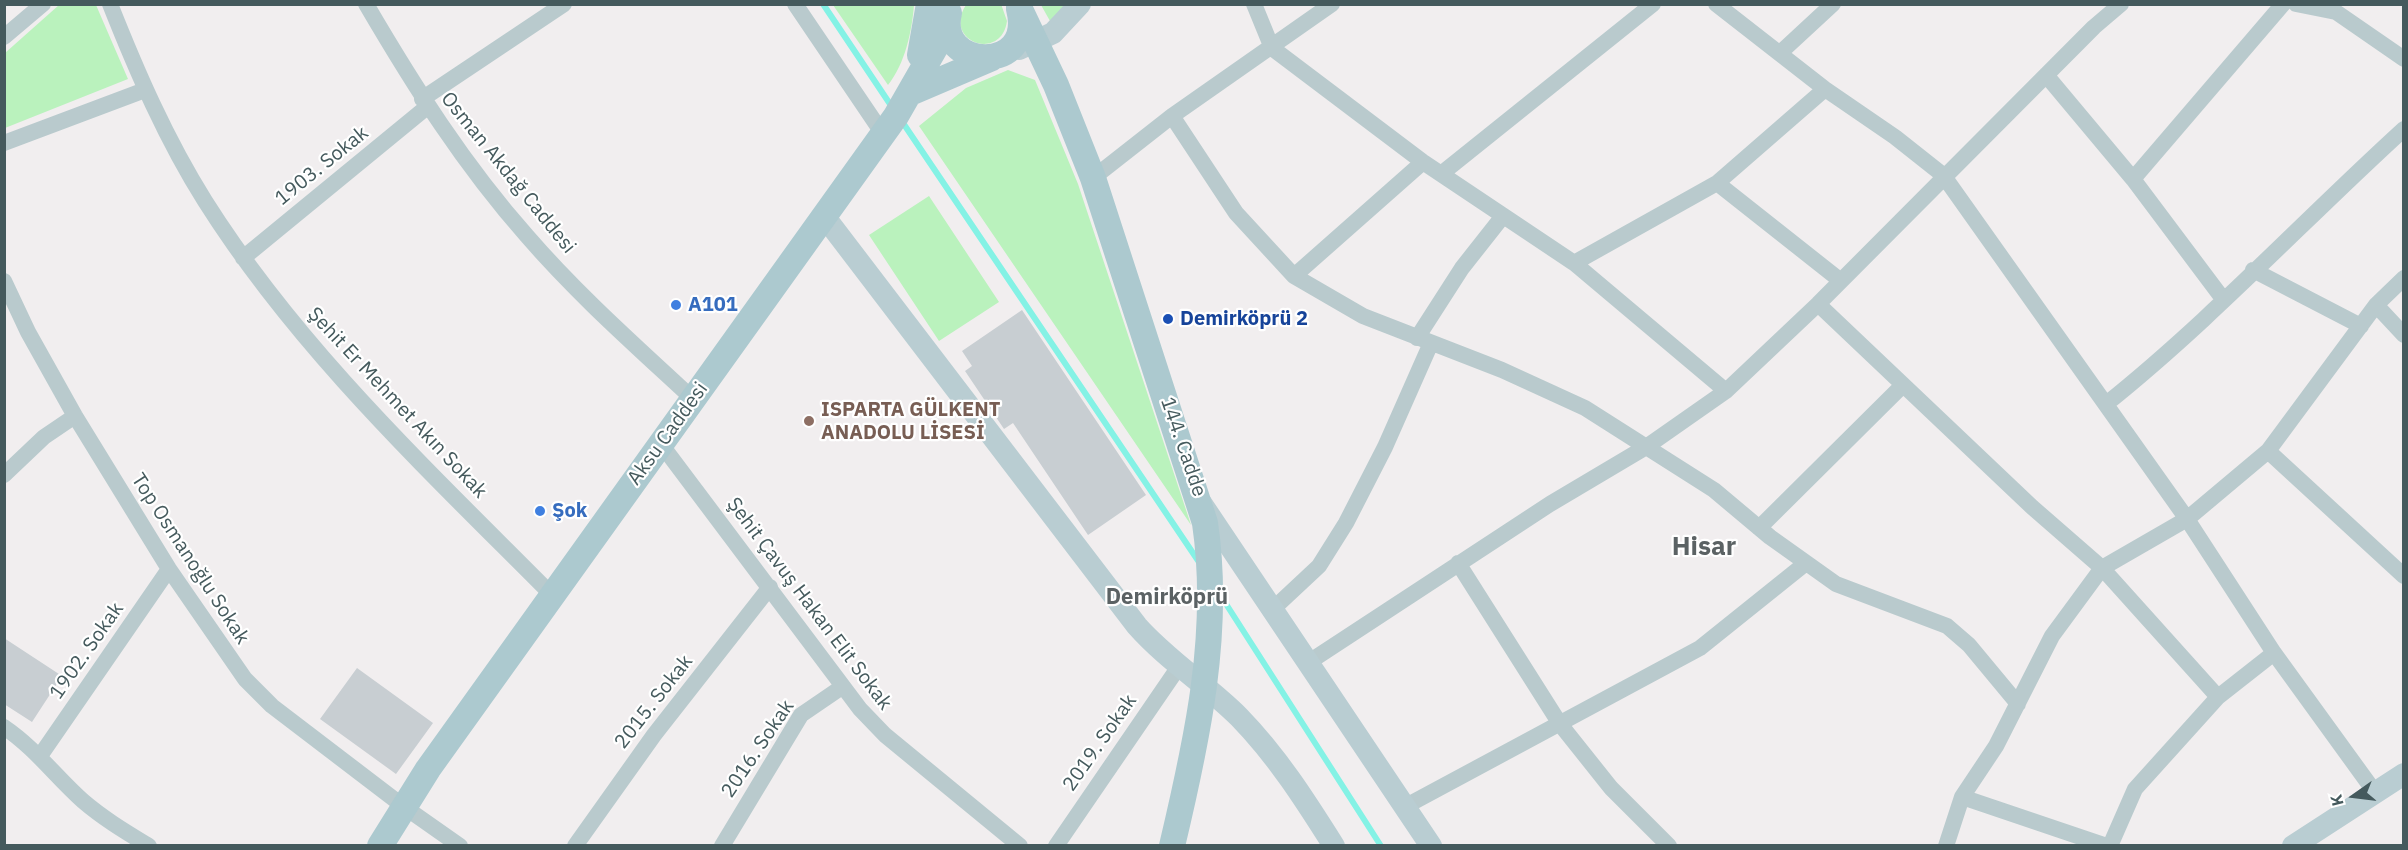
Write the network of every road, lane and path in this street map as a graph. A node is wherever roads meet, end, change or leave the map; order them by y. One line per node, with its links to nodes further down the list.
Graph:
1 (43, 4): 17 (street)
2 (110, 4): 25 (street, Şehit Er Mehmet Akın Sokak)
3 (366, 4): 27 (street, Osman Akdağ Caddesi)
4 (564, 4): 27 (street, 1903. Sokak)
5 (795, 4): 30 (street)
6 (1080, 4): 18 (street)
7 (1254, 4): 19 (street)
8 (1332, 4): 19 (street)
9 (1653, 4): 33 (street)
10 (1716, 4): 20 (street)
11 (1833, 4): 20 (street)
12 (2121, 4): 23 (street)
13 (2283, 4): 36 (street)
14 (2296, 4): 22 (street)
15 (1018, 6): 18 (main road, 144. Cadde); 21 (main road)
16 (946, 8): 21 (main road); 26 (main road, Aksu Caddesi)
17 (4, 37)
18 (1037, 42): 21 (street); 35 (main road, 144. Cadde)
19 (1272, 48): 28 (street); 32 (street)
20 (1780, 53): 24 (street)
21 (998, 56): 26 (main road)
22 (2403, 59)
23 (2046, 75): 34 (street); 36 (street)
24 (1825, 89): 34 (street); 37 (street)
25 (145, 90): 31 (street); 40 (street, Şehit Er Mehmet Akın Sokak)
26 (910, 93): 30 (main road, Aksu Caddesi)
27 (425, 103): 40 (street, 1903. Sokak); 55 (street, Osman Akdağ Caddesi)
28 (1172, 116): 35 (street); 43 (street)
29 (2403, 129): 42 (street)
30 (883, 134): 38 (main road, Aksu Caddesi)
31 (4, 143)
32 (1423, 162): 33 (street); 43 (street)
33 (1441, 174): 39 (street)
34 (1944, 175): 46 (street); 56 (street)
35 (1093, 178): 62 (main road, 144. Cadde)
36 (2133, 178): 47 (street)
37 (1717, 183): 41 (street); 46 (street)
38 (824, 216): 55 (main road, Aksu Caddesi); 75 (street)
39 (1503, 216): 41 (street); 52 (street)
40 (243, 258): 71 (street, Şehit Er Mehmet Akın Sokak)
41 (1574, 263): 54 (street)
42 (2253, 270): 47 (street); 50 (street)
43 (1294, 276): 52 (street)
44 (2403, 278): 49 (street)
45 (4, 281): 57 (street, Top Osmanoğlu Sokak)
46 (1841, 281): 48 (street)
47 (2223, 299): 56 (street)
48 (1818, 304): 53 (street); 54 (street)
49 (2376, 305): 50 (street); 51 (street)
50 (2361, 326): 60 (street)
51 (2403, 335)
52 (1424, 340): 59 (street); 72 (street)
53 (1903, 385): 64 (street); 67 (street)
54 (1726, 391): 59 (street)
55 (693, 399): 58 (main road, Aksu Caddesi)
56 (2106, 404): 63 (street)
57 (75, 416): 61 (street); 68 (street, Top Osmanoğlu Sokak)
58 (661, 444): 70 (street, Şehit Çavuş Hakan Elit Sokak); 71 (main road, Aksu Caddesi)
59 (1646, 447): 64 (street); 66 (street)
60 (2268, 451): 63 (street); 69 (street)
61 (4, 476)
62 (1199, 499): 72 (street, 144. Cadde); 76 (main road)
63 (2187, 519): 67 (street); 73 (street)
64 (1759, 528): 65 (street)
65 (1806, 562): 79 (street); 80 (street)
66 (1458, 563): 74 (street); 80 (street)
67 (2102, 568): 78 (street); 79 (street)
68 (169, 569): 82 (street, 1902. Sokak); 86 (street, Top Osmanoğlu Sokak)
69 (2403, 576)
70 (770, 587): 77 (street, Şehit Çavuş Hakan Elit Sokak); 91 (street, 2015. Sokak)
71 (552, 595): 86 (main road, Aksu Caddesi)
72 (1274, 609): 74 (street, 144. Cadde)
73 (2274, 653): 78 (street); 84 (street)
74 (1309, 662): 87 (street, 144. Cadde)
75 (1180, 665): 76 (street); 94 (street, 2019. Sokak)
76 (1204, 684): 95 (main road); 96 (street)
77 (842, 687): 92 (street, 2016. Sokak); 93 (street, Şehit Çavuş Hakan Elit Sokak)
78 (2218, 697): 100 (street)
79 (2018, 704): 85 (street)
80 (1560, 724): 87 (street); 98 (street)
81 (4, 728): 82 (street)
82 (40, 756): 88 (street)
83 (2403, 774): 84 (street)
84 (2374, 791): 101 (street)
85 (1962, 797): 99 (street); 100 (street)
86 (403, 806): 89 (main road, Aksu Caddesi); 90 (street, Top Osmanoğlu Sokak)
87 (1406, 806): 97 (street, 144. Cadde)
88 (149, 846)
89 (380, 846)
90 (460, 846)
91 (575, 846)
92 (722, 846)
93 (1020, 846)
94 (1056, 846)
95 (1172, 846)
96 (1334, 846)
97 (1431, 846)
98 (1669, 846)
99 (1947, 846)
100 (2109, 846)
101 (2293, 846)

